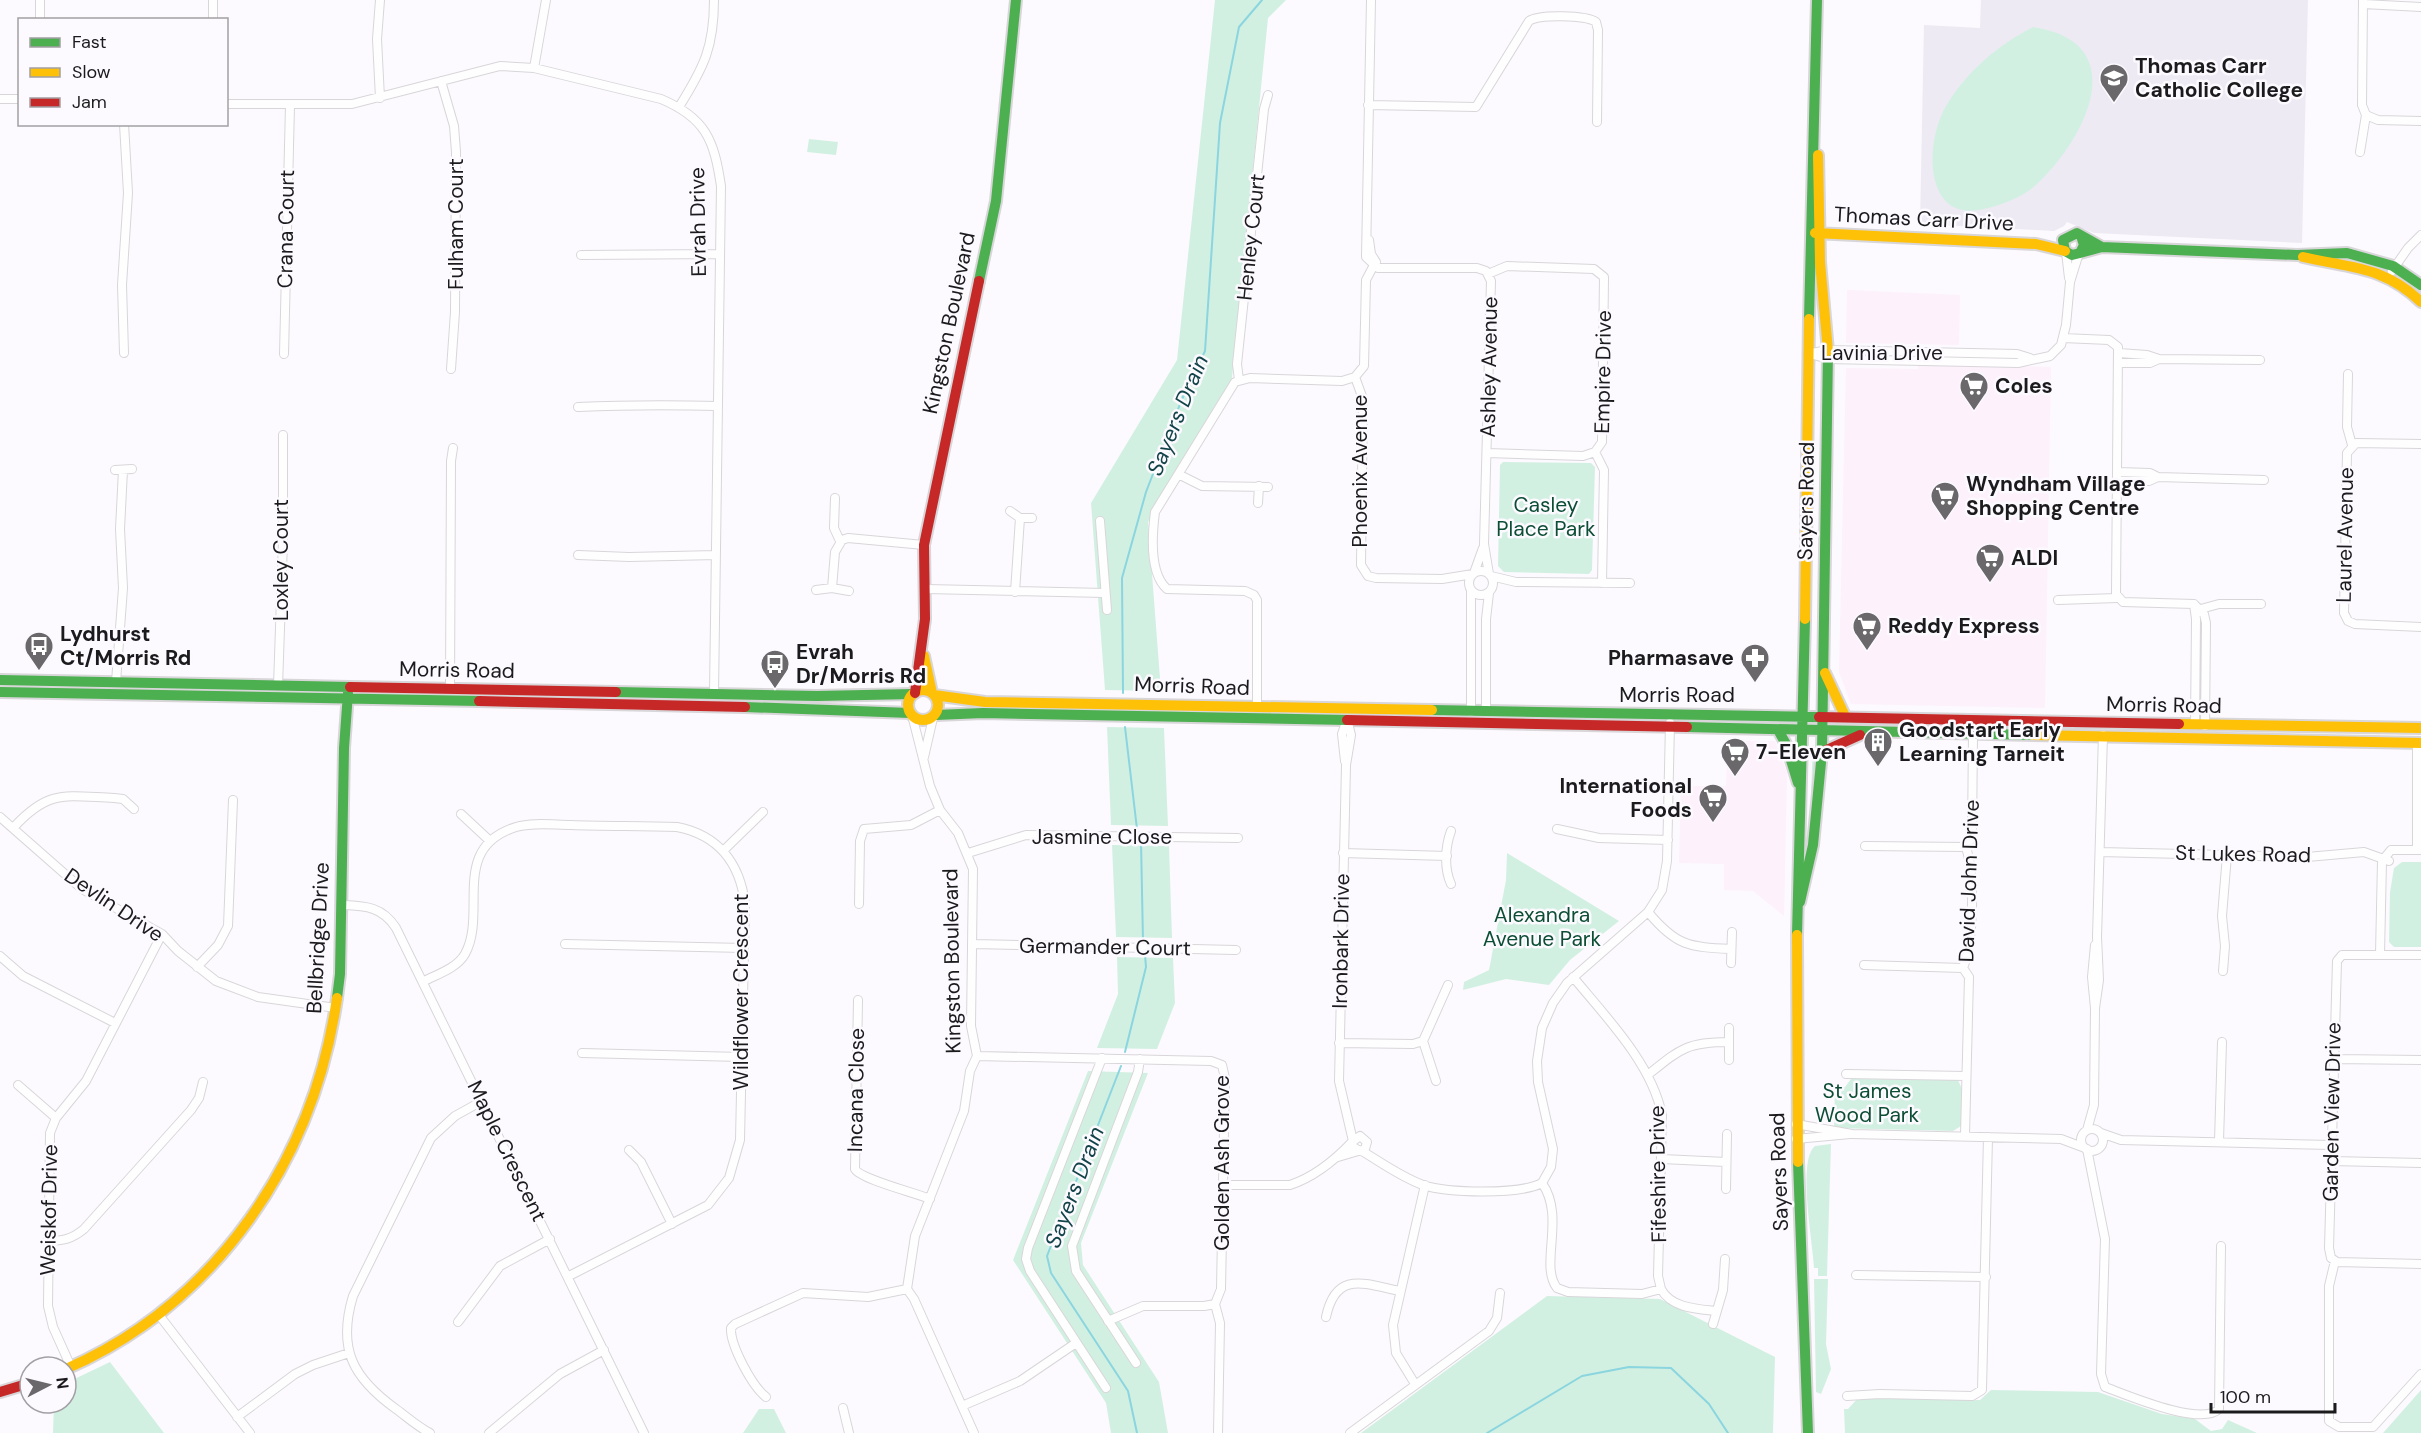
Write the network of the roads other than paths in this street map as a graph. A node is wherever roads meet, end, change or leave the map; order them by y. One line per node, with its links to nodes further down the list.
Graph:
1 (40, 0): 11 (street)
2 (213, 0): 12 (street)
3 (380, 0): 16 (street)
4 (546, 0): 13 (street)
5 (714, 0): 22 (street)
6 (1016, 0): 81 (street, Kingston Boulevard)
7 (1371, 0): 21 (street)
8 (1817, 0): 28 (street, Sayers Road)
9 (2363, 2): 10 (street); 23 (street)
10 (2421, 7)
11 (40, 18)
12 (213, 18)
13 (534, 68): 14 (street, Evrah Drive); 22 (street, Evrah Drive)
14 (441, 81): 16 (street, Evrah Drive); 53 (street, Fulham Court)
15 (1268, 95): 56 (street, Henley Court)
16 (380, 98): 20 (street, Evrah Drive)
17 (0, 99): 18 (street)
18 (18, 99)
19 (228, 104): 20 (street, Evrah Drive)
20 (290, 105): 47 (street, Crana Court)
21 (1368, 105): 25 (street); 38 (street)
22 (679, 107): 36 (street, Evrah Drive)
23 (2366, 115): 24 (street); 27 (street)
24 (2421, 121)
25 (1597, 122)
26 (124, 126): 45 (street)
27 (2360, 152)
28 (1815, 233): 32 (street, Thomas Carr Drive); 48 (street, Sayers Road); 49 (street, Sayers Road)
29 (2421, 235): 39 (street)
30 (2081, 236): 31 (street); 33 (street); 35 (street)
31 (2065, 237): 32 (street, Thomas Carr Drive); 34 (street)
32 (2036, 243): 34 (street, Thomas Carr Drive)
33 (2102, 247): 35 (street); 39 (street)
34 (2066, 252): 35 (street); 41 (street)
35 (2079, 253): 41 (street)
36 (719, 254): 37 (street); 58 (street, Evrah Drive)
37 (581, 255)
38 (1375, 264): 40 (street, Ashley Avenue); 55 (street, Phoenix Avenue)
39 (2392, 271): 42 (street); 43 (street)
40 (1488, 274): 63 (street, Empire Drive); 64 (street, Ashley Avenue)
41 (2070, 282): 44 (street)
42 (2421, 285)
43 (2421, 302)
44 (2064, 338): 46 (street); 49 (street, Lavinia Drive)
45 (124, 353)
46 (2119, 353): 50 (street); 52 (street)
47 (284, 354)
48 (1810, 354): 49 (street, Lavinia Drive); 123 (street, Sayers Road)
49 (1828, 355): 105 (street, Sayers Road)
50 (2160, 359): 51 (street); 52 (street)
51 (2260, 360)
52 (2119, 363): 66 (street)
53 (451, 369)
54 (2348, 374): 61 (street)
55 (1355, 377): 56 (street); 86 (street, Phoenix Avenue)
56 (1239, 380): 67 (street)
57 (578, 406): 58 (street)
58 (718, 406): 83 (street, Evrah Drive)
59 (283, 435): 108 (street, Loxley Court)
60 (2421, 444): 61 (street, Laurel Avenue)
61 (2352, 446): 103 (street, Laurel Avenue)
62 (453, 448): 109 (street)
63 (1595, 452): 64 (street); 88 (street, Empire Drive)
64 (1487, 453): 80 (street, Ashley Avenue)
65 (132, 470): 107 (street)
66 (2118, 472): 68 (street); 70 (street)
67 (1180, 475): 71 (street); 117 (street)
68 (2158, 477): 69 (street); 70 (street)
69 (2264, 480)
70 (2118, 481): 98 (street)
71 (1259, 486): 72 (street); 74 (street)
72 (1268, 487)
73 (835, 498): 79 (street)
74 (1258, 503)
75 (1010, 511): 76 (street)
76 (1020, 518): 77 (street); 96 (street)
77 (1032, 518)
78 (1100, 521): 97 (street)
79 (840, 541): 81 (street); 90 (street)
80 (1484, 544): 84 (street, Ashley Avenue); 85 (street, Ashley Avenue)
81 (924, 545): 92 (street, Kingston Boulevard)
82 (578, 555): 83 (street)
83 (716, 555): 113 (street, Evrah Drive)
84 (1473, 573): 85 (street); 86 (street, Phoenix Avenue); 94 (street)
85 (1490, 575): 87 (street); 95 (street)
86 (1442, 579): 94 (street, Phoenix Avenue)
87 (1515, 582): 88 (street); 95 (street)
88 (1602, 583): 89 (street)
89 (1630, 583)
90 (832, 588): 91 (street); 93 (street)
91 (816, 590)
92 (926, 590): 96 (street); 104 (street, Kingston Boulevard)
93 (849, 591)
94 (1471, 591): 95 (street); 118 (street)
95 (1491, 591): 119 (street)
96 (1015, 592): 97 (street)
97 (1105, 593): 102 (street)
98 (2117, 598): 99 (street); 101 (street)
99 (2058, 600)
100 (2261, 604): 101 (street)
101 (2197, 608): 129 (street)
102 (1107, 610)
103 (2421, 627)
104 (924, 653): 114 (street, Kingston Boulevard); 115 (street, Kingston Boulevard)
105 (1823, 662): 124 (street, Sayers Road); 125 (street)
106 (0, 680): 107 (street, Morris Road)
107 (116, 682): 108 (street, Morris Road)
108 (278, 686): 111 (street, Morris Road)
109 (450, 689): 112 (street, Morris Road); 113 (street, Morris Road)
110 (0, 692): 111 (street, Morris Road)
111 (298, 692): 112 (street, Morris Road)
112 (348, 692): 116 (street, Morris Road); 170 (street, Bellbridge Drive)
113 (714, 693): 114 (street, Morris Road); 116 (street, Evrah Drive)
114 (914, 694): 115 (street); 120 (street)
115 (933, 694): 117 (street, Morris Road); 122 (street)
116 (714, 707): 120 (street, Morris Road)
117 (1256, 712): 121 (street, Morris Road); 122 (street, Morris Road)
118 (1471, 712): 119 (street, Morris Road); 121 (street, Morris Road); 128 (street)
119 (1486, 712): 127 (street, Morris Road); 128 (street)
120 (911, 714): 122 (street); 140 (street, Kingston Boulevard)
121 (1347, 714): 128 (street, Morris Road); 163 (street, Ironbark Drive)
122 (934, 716): 140 (street)
123 (1804, 716): 124 (street, Morris Road); 127 (street, Morris Road); 132 (street, Sayers Road)
124 (1822, 716): 125 (street, Morris Road); 133 (street, Sayers Road)
125 (1845, 716): 126 (street, Morris Road)
126 (1973, 719): 129 (street, Morris Road); 135 (street)
127 (1670, 721): 128 (street, Morris Road); 131 (street, Morris Road); 155 (street)
128 (1478, 722)
129 (2200, 726): 130 (street, Morris Road); 137 (street)
130 (2421, 728)
131 (1778, 730): 132 (street, Morris Road); 141 (street)
132 (1804, 731): 133 (street, Morris Road); 141 (street, Sayers Road)
133 (1821, 731): 134 (street, Morris Road); 139 (street, Sayers Road)
134 (1866, 732): 135 (street, Morris Road); 139 (street)
135 (1973, 734): 136 (street, Morris Road); 158 (street, David John Drive)
136 (2103, 735): 137 (street, Morris Road); 161 (street)
137 (2200, 738): 138 (street, Morris Road)
138 (2420, 740): 142 (street)
139 (1822, 752): 169 (street, Sayers Road)
140 (923, 762): 145 (street, Kingston Boulevard)
141 (1801, 797): 169 (street, Sayers Road)
142 (2419, 797): 160 (street)
143 (233, 800): 184 (street)
144 (134, 809): 150 (street)
145 (940, 810): 151 (street); 162 (street, Kingston Boulevard)
146 (763, 812): 159 (street)
147 (461, 814): 156 (street)
148 (0, 817): 150 (street, Devlin Drive)
149 (855, 822): 151 (street)
150 (14, 827): 173 (street, Devlin Drive)
151 (864, 828): 168 (street)
152 (1557, 829): 155 (street)
153 (1451, 831): 165 (street)
154 (1239, 838): 162 (street, Jasmine Close)
155 (1668, 840): 171 (street)
156 (490, 841): 159 (street, Wildflower Crescent); 188 (street)
157 (1865, 846): 158 (street)
158 (1966, 847): 185 (street, David John Drive)
159 (724, 850): 176 (street, Wildflower Crescent)
160 (2419, 850): 166 (street)
161 (2100, 852): 164 (street, St Lukes Road); 213 (street)
162 (968, 853): 175 (street, Kingston Boulevard)
163 (1343, 853): 165 (street); 196 (street, Ironbark Drive)
164 (2227, 855): 166 (street, St Lukes Road); 186 (street)
165 (1447, 856): 167 (street)
166 (2386, 859): 179 (street)
167 (1451, 884)
168 (859, 904)
169 (1798, 904): 215 (street, Sayers Road)
170 (341, 905): 188 (street, Maple Crescent); 191 (street, Bellbridge Drive)
171 (1648, 912): 177 (street); 187 (street)
172 (1732, 932): 177 (street)
173 (162, 934): 184 (street, Devlin Drive); 192 (street, Weiskof Drive)
174 (565, 944): 176 (street)
175 (974, 945): 178 (street, Germander Court); 199 (street, Kingston Boulevard)
176 (744, 948): 200 (street, Wildflower Crescent)
177 (1731, 948): 182 (street)
178 (1236, 950)
179 (2380, 954): 180 (street, Garden View Drive); 203 (street, Garden View Drive)
180 (2421, 955)
181 (0, 956): 192 (street)
182 (1731, 963)
183 (1864, 965): 185 (street)
184 (197, 967): 191 (street, Devlin Drive)
185 (1963, 968): 208 (street, David John Drive)
186 (2223, 971)
187 (1573, 977): 206 (street, Fifeshire Drive); 238 (street)
188 (424, 981): 212 (street, Maple Crescent)
189 (1448, 985): 194 (street)
190 (858, 1000): 242 (street, Incana Close)
191 (336, 1008): 259 (street, Bellbridge Drive)
192 (115, 1023): 214 (street, Weiskof Drive)
193 (1729, 1028): 195 (street)
194 (1422, 1041): 196 (street); 209 (street)
195 (1728, 1041): 204 (street); 206 (street)
196 (1339, 1042): 224 (street, Ironbark Drive)
197 (2222, 1042): 226 (street)
198 (582, 1053): 200 (street)
199 (977, 1056): 201 (street, Golden Ash Grove); 242 (street, Kingston Boulevard)
200 (741, 1057): 243 (street, Wildflower Crescent)
201 (1102, 1058): 202 (street, Golden Ash Grove); 264 (street)
202 (1140, 1059): 239 (street, Golden Ash Grove); 261 (street)
203 (2334, 1059): 205 (street); 227 (street, Garden View Drive)
204 (1729, 1060)
205 (2421, 1060)
206 (1649, 1074): 233 (street, Fifeshire Drive)
207 (1846, 1074): 208 (street)
208 (1966, 1076): 220 (street, David John Drive)
209 (1436, 1081)
210 (203, 1082): 245 (street)
211 (18, 1085): 214 (street)
212 (482, 1101): 244 (street, Maple Crescent); 266 (street)
213 (2094, 1105): 216 (street); 217 (street)
214 (56, 1118): 245 (street, Weiskof Drive)
215 (1796, 1124): 219 (street); 222 (street, Sayers Road)
216 (2086, 1130): 217 (street); 223 (street); 228 (street)
217 (2100, 1132): 225 (street); 229 (street)
218 (1727, 1134): 235 (street)
219 (1852, 1134): 220 (street); 222 (street)
220 (1965, 1135): 221 (street)
221 (1988, 1137): 223 (street); 252 (street)
222 (1796, 1139): 288 (street, Sayers Road)
223 (2061, 1139): 228 (street)
224 (1355, 1140): 230 (street); 230 (street); 232 (street)
225 (2121, 1140): 226 (street); 229 (street)
226 (2219, 1142): 227 (street)
227 (2331, 1145): 234 (street, Garden View Drive)
228 (2086, 1148): 229 (street); 237 (street)
229 (2100, 1148): 237 (street)
230 (1363, 1149): 232 (street); 240 (street)
231 (628, 1150): 243 (street)
232 (1337, 1158): 239 (street)
233 (1662, 1159): 235 (street); 253 (street, Fifeshire Drive)
234 (2331, 1161): 236 (street); 248 (street, Garden View Drive)
235 (1726, 1162): 241 (street)
236 (2421, 1162)
237 (2092, 1170): 246 (street)
238 (1542, 1183): 240 (street); 253 (street)
239 (1224, 1185): 257 (street, Golden Ash Grove)
240 (1425, 1185): 255 (street)
241 (1726, 1189)
242 (930, 1199): 254 (street, Kingston Boulevard)
243 (672, 1224): 251 (street, Wildflower Crescent)
244 (550, 1239): 251 (street, Maple Crescent); 262 (street)
245 (48, 1241): 267 (street, Weiskof Drive)
246 (2221, 1246)
247 (1725, 1258): 258 (street)
248 (2335, 1261): 249 (street); 270 (street, Garden View Drive)
249 (2421, 1264)
250 (1856, 1275): 252 (street)
251 (569, 1276): 265 (street, Maple Crescent)
252 (1986, 1277): 275 (street)
253 (1661, 1289): 258 (street)
254 (907, 1290): 276 (street); 277 (street)
255 (1400, 1291): 260 (street); 271 (street)
256 (1500, 1293): 271 (street)
257 (1215, 1304): 261 (street); 286 (street, Golden Ash Grove)
258 (1716, 1311): 263 (street)
259 (159, 1315): 268 (street, Bellbridge Drive); 279 (street)
260 (1326, 1317)
261 (1108, 1321): 269 (street)
262 (458, 1322)
263 (1713, 1324)
264 (1076, 1343): 273 (street); 277 (street)
265 (604, 1350): 282 (street); 283 (street, Maple Crescent)
266 (349, 1353): 279 (street); 281 (street)
267 (64, 1355)
268 (78, 1363)
269 (1136, 1363)
270 (2421, 1374)
271 (1415, 1384): 287 (street)
272 (18, 1387): 274 (street)
273 (1106, 1388)
274 (0, 1392)
275 (1847, 1396)
276 (766, 1397)
277 (962, 1406): 285 (street)
278 (843, 1408): 284 (street)
279 (237, 1417): 280 (street)
280 (250, 1433)
281 (430, 1433)
282 (489, 1433)
283 (644, 1433)
284 (849, 1433)
285 (974, 1433)
286 (1218, 1433)
287 (1350, 1433)
288 (1808, 1433)

